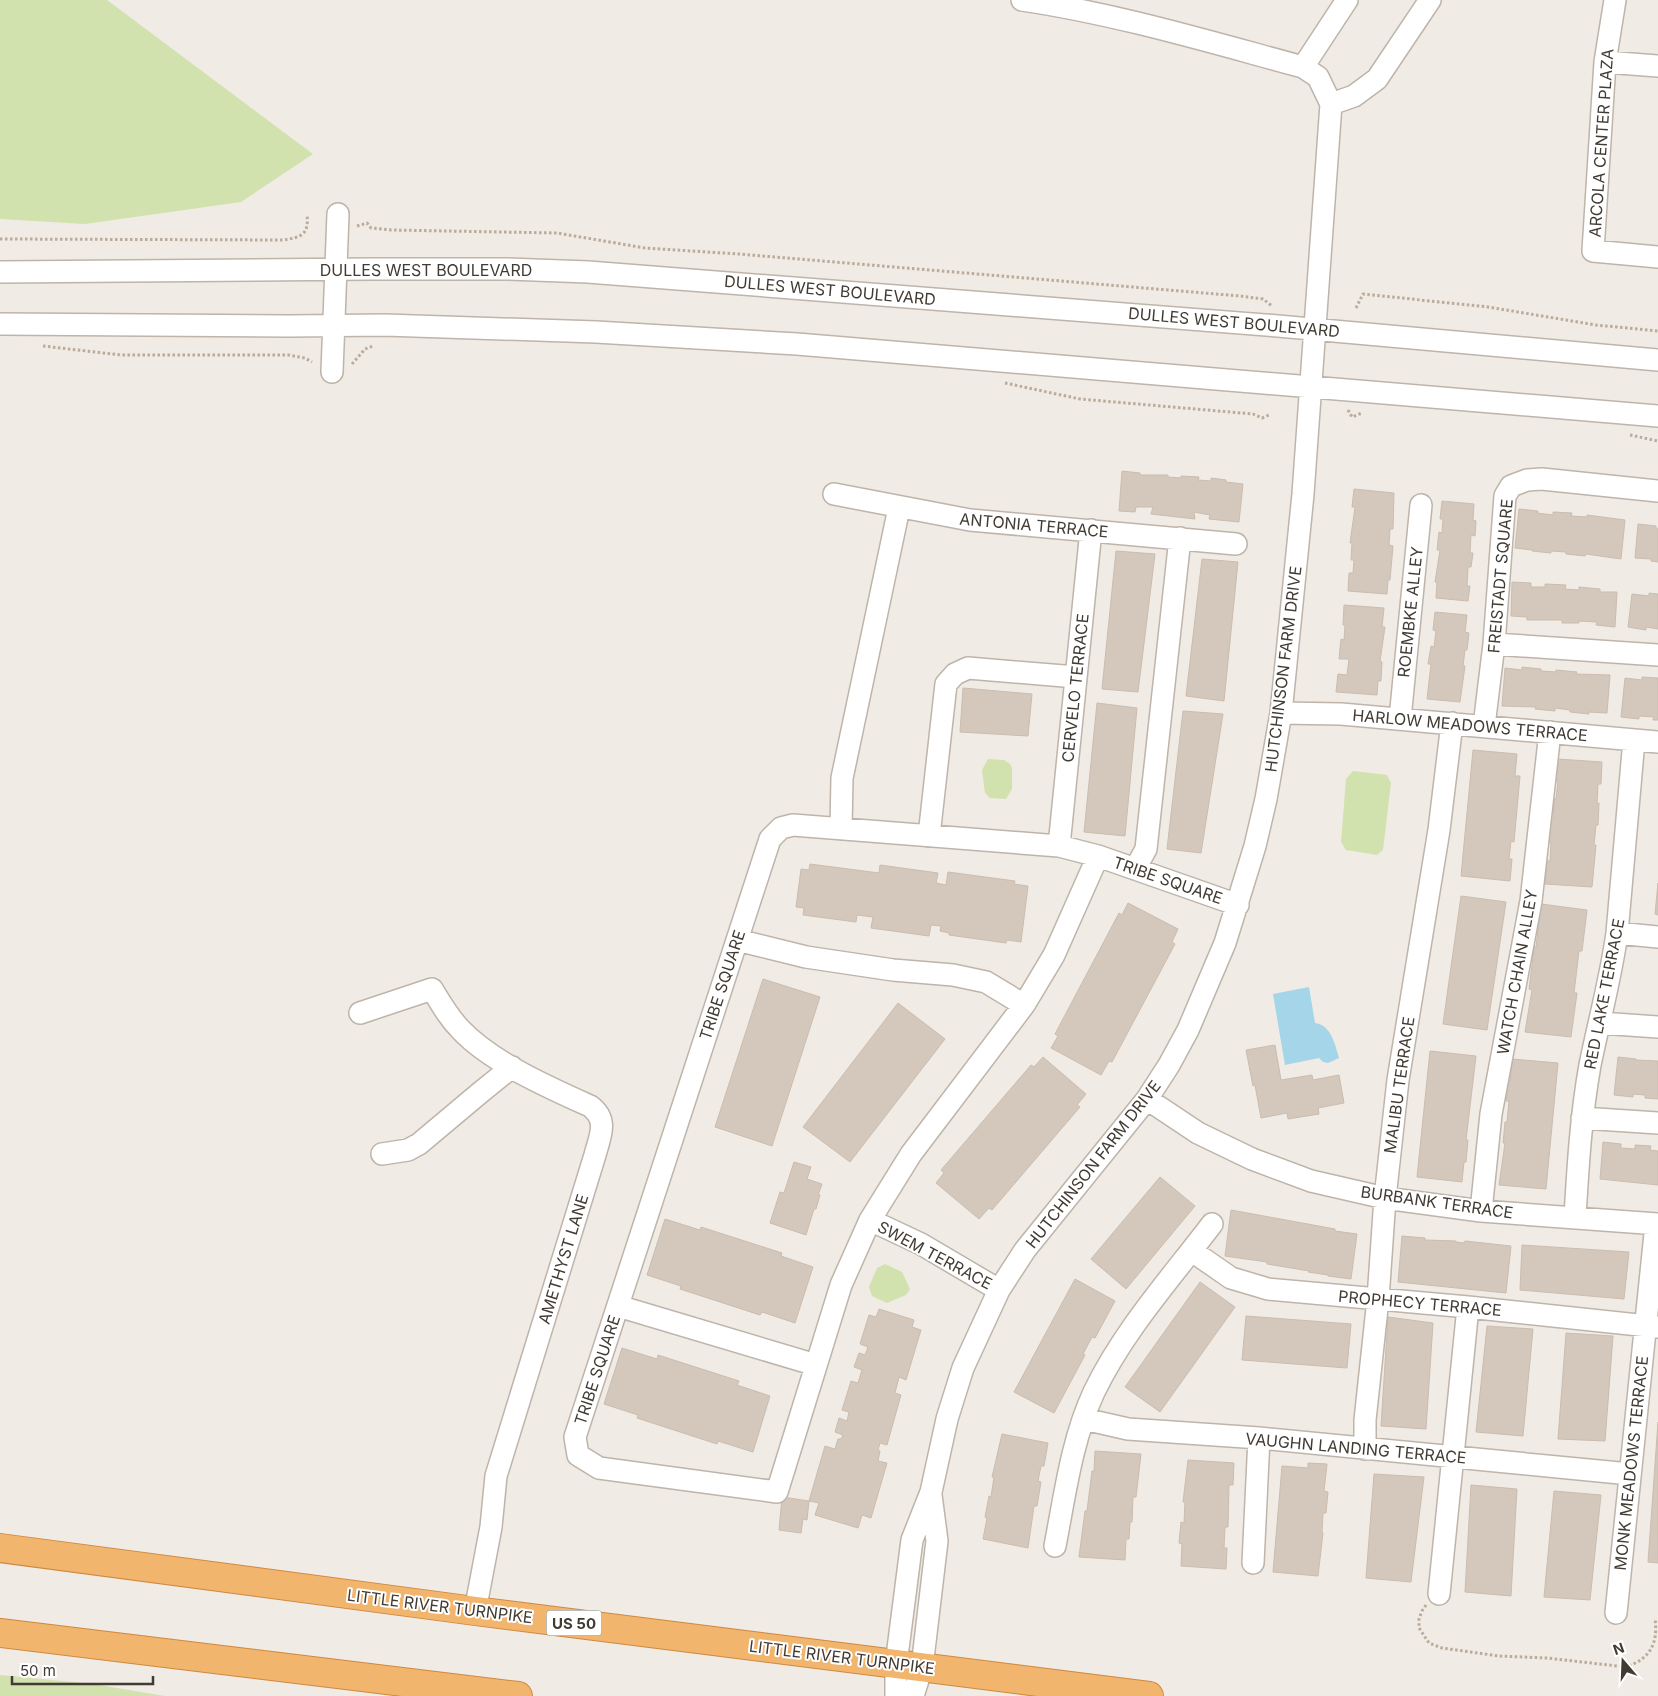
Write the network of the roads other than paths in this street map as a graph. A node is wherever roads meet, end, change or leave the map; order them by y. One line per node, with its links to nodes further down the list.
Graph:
1 (1022, 0): 5 (street)
2 (1347, 0): 8 (street)
3 (1430, 0): 9 (street)
4 (1615, 0): 6 (street, ARCOLA CENTER PLAZA)
5 (1100, 7): 8 (street)
6 (1605, 62): 7 (street); 11 (street, ARCOLA CENTER PLAZA)
7 (1658, 66)
8 (1303, 67): 9 (street)
9 (1331, 104): 16 (street, HUTCHINSON FARM DRIVE)
10 (346, 220): 12 (street)
11 (1658, 257)
12 (336, 270): 13 (street, DULLES WEST BOULEVARD); 15 (street); 16 (street, DULLES WEST BOULEVARD)
13 (0, 272)
14 (0, 324): 15 (street)
15 (334, 326): 18 (street); 19 (street)
16 (1314, 329): 17 (street, DULLES WEST BOULEVARD); 19 (street, HUTCHINSON FARM DRIVE)
17 (1658, 360)
18 (332, 368)
19 (1310, 386): 20 (street); 31 (street, HUTCHINSON FARM DRIVE)
20 (1658, 416)
21 (1658, 491): 28 (street, FREISTADT SQUARE)
22 (834, 494): 24 (street, ANTONIA TERRACE)
23 (1420, 506): 32 (street, ROEMBKE ALLEY)
24 (899, 508): 25 (street, ANTONIA TERRACE); 38 (street)
25 (1091, 530): 26 (street, ANTONIA TERRACE); 30 (street, CERVELO TERRACE)
26 (1180, 538): 27 (street, ANTONIA TERRACE); 42 (street)
27 (1236, 544)
28 (1494, 644): 29 (street); 34 (street, FREISTADT SQUARE)
29 (1658, 655)
30 (1076, 677): 39 (street); 40 (street, CERVELO TERRACE)
31 (1281, 713): 32 (street, HARLOW MEADOWS TERRACE); 43 (street, HUTCHINSON FARM DRIVE)
32 (1400, 719): 33 (street, HARLOW MEADOWS TERRACE)
33 (1452, 723): 34 (street, HARLOW MEADOWS TERRACE); 56 (street, MALIBU TERRACE)
34 (1484, 726): 35 (street, HARLOW MEADOWS TERRACE)
35 (1550, 732): 36 (street, HARLOW MEADOWS TERRACE); 57 (street, WATCH CHAIN ALLEY)
36 (1634, 740): 37 (street, HARLOW MEADOWS TERRACE); 44 (street, RED LAKE TERRACE)
37 (1658, 742)
38 (841, 829): 39 (street, TRIBE SQUARE); 46 (street, TRIBE SQUARE)
39 (929, 836): 40 (street, TRIBE SQUARE)
40 (1059, 846): 41 (street, TRIBE SQUARE)
41 (1098, 856): 42 (street, TRIBE SQUARE); 47 (street, TRIBE SQUARE)
42 (1135, 869): 43 (street, TRIBE SQUARE)
43 (1238, 905): 52 (street, HUTCHINSON FARM DRIVE)
44 (1618, 933): 45 (street); 49 (street, RED LAKE TERRACE)
45 (1658, 937)
46 (737, 940): 47 (street); 65 (street, TRIBE SQUARE)
47 (1024, 1005): 59 (street, TRIBE SQUARE)
48 (360, 1013): 51 (street, AMETHYST LANE)
49 (1600, 1023): 50 (street); 53 (street, RED LAKE TERRACE)
50 (1658, 1027)
51 (512, 1068): 55 (street); 79 (street, AMETHYST LANE)
52 (1147, 1099): 56 (street, BURBANK TERRACE); 63 (street, HUTCHINSON FARM DRIVE)
53 (1582, 1118): 54 (street); 58 (street, RED LAKE TERRACE)
54 (1658, 1123)
55 (382, 1154)
56 (1386, 1198): 57 (street, BURBANK TERRACE); 64 (street, MALIBU TERRACE)
57 (1481, 1211): 58 (street, BURBANK TERRACE)
58 (1575, 1217): 61 (street, BURBANK TERRACE)
59 (870, 1220): 63 (street, SWEM TERRACE); 68 (street, TRIBE SQUARE)
60 (1212, 1224): 62 (street)
61 (1657, 1224): 67 (street, MONK MEADOWS TERRACE)
62 (1192, 1251): 64 (street, PROPHECY TERRACE); 69 (street)
63 (999, 1290): 74 (street, HUTCHINSON FARM DRIVE)
64 (1378, 1298): 66 (street, PROPHECY TERRACE); 71 (street, MALIBU TERRACE)
65 (618, 1306): 68 (street); 68 (street, TRIBE SQUARE)
66 (1468, 1307): 67 (street, PROPHECY TERRACE); 72 (street)
67 (1652, 1327): 73 (street, MONK MEADOWS TERRACE)
68 (816, 1366)
69 (1084, 1419): 70 (street, VAUGHN LANDING TERRACE); 75 (street)
70 (1259, 1438): 71 (street, VAUGHN LANDING TERRACE); 77 (street)
71 (1365, 1448): 72 (street, VAUGHN LANDING TERRACE)
72 (1453, 1457): 73 (street, VAUGHN LANDING TERRACE); 78 (street)
73 (1630, 1474): 80 (street, MONK MEADOWS TERRACE)
74 (931, 1492): 82 (street, HUTCHINSON FARM DRIVE); 83 (street, HUTCHINSON FARM DRIVE)
75 (1055, 1546)
76 (0, 1548): 79 (highway, LITTLE RIVER TURNPIKE / US 50)
77 (1253, 1563)
78 (1439, 1594)
79 (475, 1611): 82 (highway, LITTLE RIVER TURNPIKE / US 50)
80 (1616, 1614)
81 (0, 1633): 84 (highway)
82 (896, 1664): 83 (highway, LITTLE RIVER TURNPIKE / US 50); 85 (street, HUTCHINSON FARM DRIVE)
83 (922, 1667): 86 (street, HUTCHINSON FARM DRIVE); 87 (highway, LITTLE RIVER TURNPIKE / US 50)
84 (518, 1696)
85 (896, 1696)
86 (912, 1696)
87 (1149, 1696)

